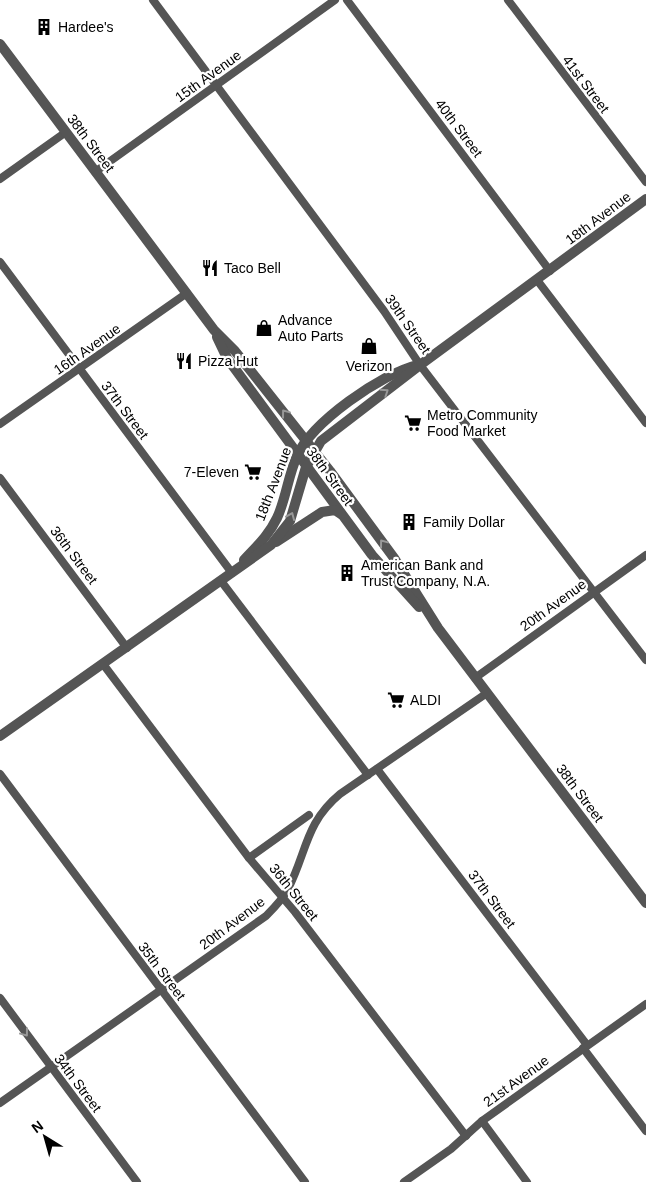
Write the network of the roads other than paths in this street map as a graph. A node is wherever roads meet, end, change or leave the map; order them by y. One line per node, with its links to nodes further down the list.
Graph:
1 (153, 0): 6 (street, 39th Street)
2 (336, 0): 6 (street, 15th Avenue)
3 (347, 0): 13 (street, 40th Street)
4 (508, 0): 10 (street, 41st Street)
5 (0, 44): 7 (street, 38th Street)
6 (216, 86): 8 (street, 15th Avenue); 17 (street, 39th Street)
7 (66, 132): 8 (street, 38th Street); 9 (street)
8 (95, 172): 15 (street, 38th Street)
9 (0, 179)
10 (646, 182)
11 (646, 199): 13 (street, 18th Avenue)
12 (0, 262): 18 (street, 37th Street)
13 (550, 271): 14 (street, 18th Avenue)
14 (537, 280): 17 (street, 18th Avenue); 19 (street)
15 (187, 293): 16 (street, 38th Street); 18 (street, 16th Avenue)
16 (214, 330): 21 (street, 38th Street, one-way to 16); 23 (street, 38th Street)
17 (420, 365): 21 (street, 18th Avenue); 22 (street, 18th Avenue, one-way to 17); 31 (street, 39th Street)
18 (79, 370): 20 (street, 16th Avenue); 29 (street, 37th Street)
19 (646, 423)
20 (0, 424)
21 (306, 441): 22 (street, 38th Street); 23 (street, 18th Avenue)
22 (314, 450): 24 (street, 18th Avenue); 32 (street, 38th Street, one-way to 22)
23 (297, 455): 24 (street, 38th Street); 29 (street, 18th Avenue)
24 (306, 467): 26 (street, 38th Street); 27 (street, 18th Avenue, one-way to 24)
25 (0, 478): 33 (street, 36th Street)
26 (341, 514): 27 (street); 32 (street, 38th Street)
27 (271, 545): 29 (street, 18th Avenue)
28 (646, 555): 31 (street, 20th Avenue)
29 (232, 573): 30 (street, 18th Avenue)
30 (221, 581): 33 (street, 18th Avenue); 41 (street)
31 (593, 592): 34 (street, 39th Street); 36 (street, 20th Avenue)
32 (438, 628): 36 (street, 38th Street)
33 (127, 648): 35 (street, 18th Avenue)
34 (646, 660)
35 (103, 664): 38 (street, 18th Avenue); 43 (street, 36th Street)
36 (475, 678): 37 (street, 38th Street)
37 (487, 693): 39 (street, 20th Avenue); 45 (street, 38th Street)
38 (0, 736)
39 (377, 769): 41 (street, 20th Avenue); 49 (street, 37th Street)
40 (0, 774): 46 (street, 35th Street)
41 (368, 775): 44 (street, 20th Avenue)
42 (309, 815): 43 (street)
43 (250, 858): 44 (street, 36th Street)
44 (283, 897): 46 (street, 20th Avenue); 54 (street, 36th Street)
45 (646, 903)
46 (161, 989): 50 (street, 20th Avenue); 56 (street, 35th Street)
47 (0, 998): 50 (street, 34th Street, one-way to 50)
48 (646, 1004): 49 (street, 21st Avenue)
49 (585, 1046): 52 (street, 21st Avenue); 53 (street, 37th Street)
50 (51, 1067): 51 (street, 20th Avenue); 55 (street, 34th Street)
51 (0, 1103)
52 (482, 1121): 54 (street, 21st Avenue); 58 (street)
53 (646, 1131)
54 (466, 1136): 57 (street, 21st Avenue)
55 (137, 1182)
56 (305, 1182)
57 (404, 1182)
58 (526, 1182)

